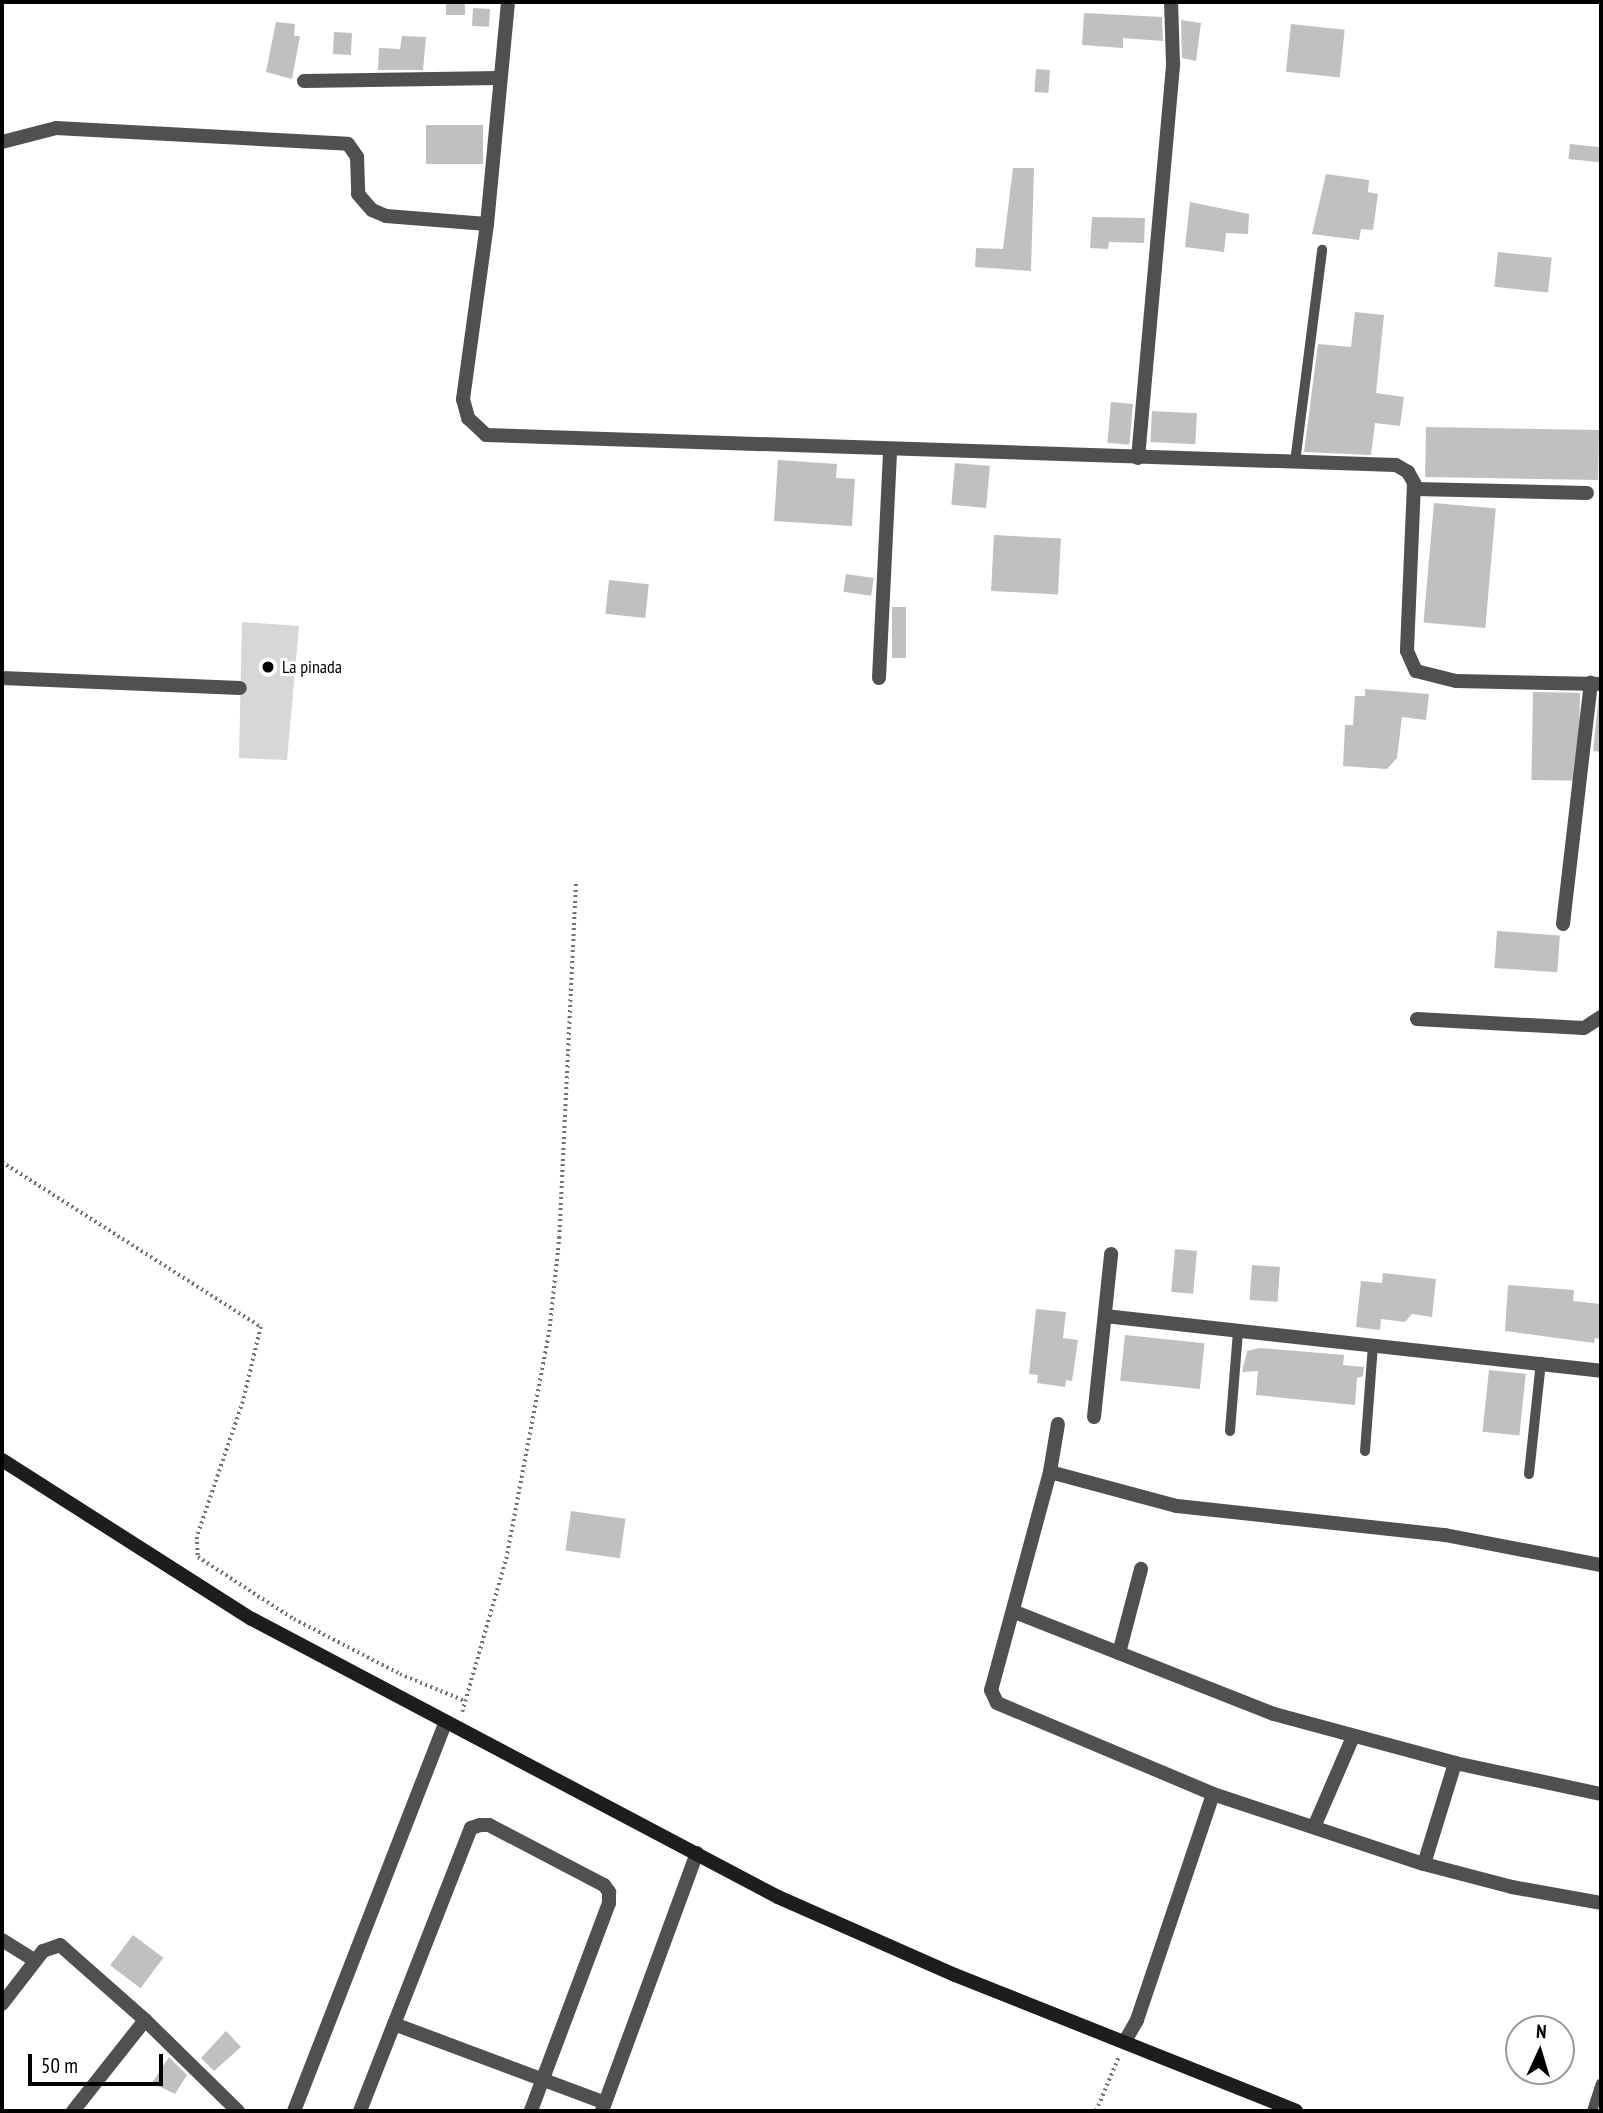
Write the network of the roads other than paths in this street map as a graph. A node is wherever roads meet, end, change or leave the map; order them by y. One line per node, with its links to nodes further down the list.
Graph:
1 (508, 2): 3 (street)
2 (1171, 2): 9 (street)
3 (499, 78): 4 (street); 6 (street)
4 (304, 81)
5 (2, 142): 6 (street)
6 (487, 224): 8 (street)
7 (1322, 250): 10 (lane)
8 (890, 451): 9 (street); 14 (street)
9 (1138, 458): 10 (street)
10 (1295, 462): 11 (street)
11 (1415, 489): 12 (street); 15 (street)
12 (1587, 493)
13 (2, 678): 16 (street)
14 (879, 678)
15 (1596, 684): 17 (street)
16 (240, 688)
17 (1563, 924)
18 (1601, 1017): 19 (street)
19 (1417, 1019)
20 (1111, 1254): 21 (street)
21 (1105, 1316): 22 (street); 26 (street)
22 (1238, 1332): 23 (street); 28 (lane)
23 (1373, 1345): 24 (street); 29 (lane)
24 (1541, 1362): 25 (street); 32 (lane)
25 (1601, 1371)
26 (1094, 1417)
27 (1058, 1424): 31 (street)
28 (1230, 1431)
29 (1365, 1451)
30 (2, 1460): 37 (street)
31 (1050, 1472): 33 (street); 35 (street)
32 (1529, 1474)
33 (1601, 1565)
34 (1141, 1569): 36 (street)
35 (1015, 1612): 36 (street); 40 (street)
36 (1119, 1653): 38 (street)
37 (452, 1725): 43 (street); 57 (street)
38 (1353, 1737): 39 (street); 42 (street)
39 (1455, 1763): 41 (street); 44 (street)
40 (1213, 1794): 42 (street); 51 (street)
41 (1601, 1794)
42 (1314, 1827): 44 (street)
43 (697, 1853): 51 (street); 54 (street)
44 (1424, 1864): 45 (street)
45 (1601, 1903)
46 (2, 1940): 47 (street)
47 (35, 1961): 48 (street); 49 (street)
48 (2, 2004)
49 (145, 2020): 55 (street); 56 (street)
50 (394, 2024): 52 (street); 52 (street); 58 (street)
51 (1125, 2041): 60 (street)
52 (543, 2080): 54 (street); 59 (street)
53 (1601, 2083): 61 (lane)
54 (603, 2107)
55 (73, 2111)
56 (238, 2111)
57 (294, 2111)
58 (360, 2111)
59 (531, 2111)
60 (1296, 2111)
61 (1592, 2111)

